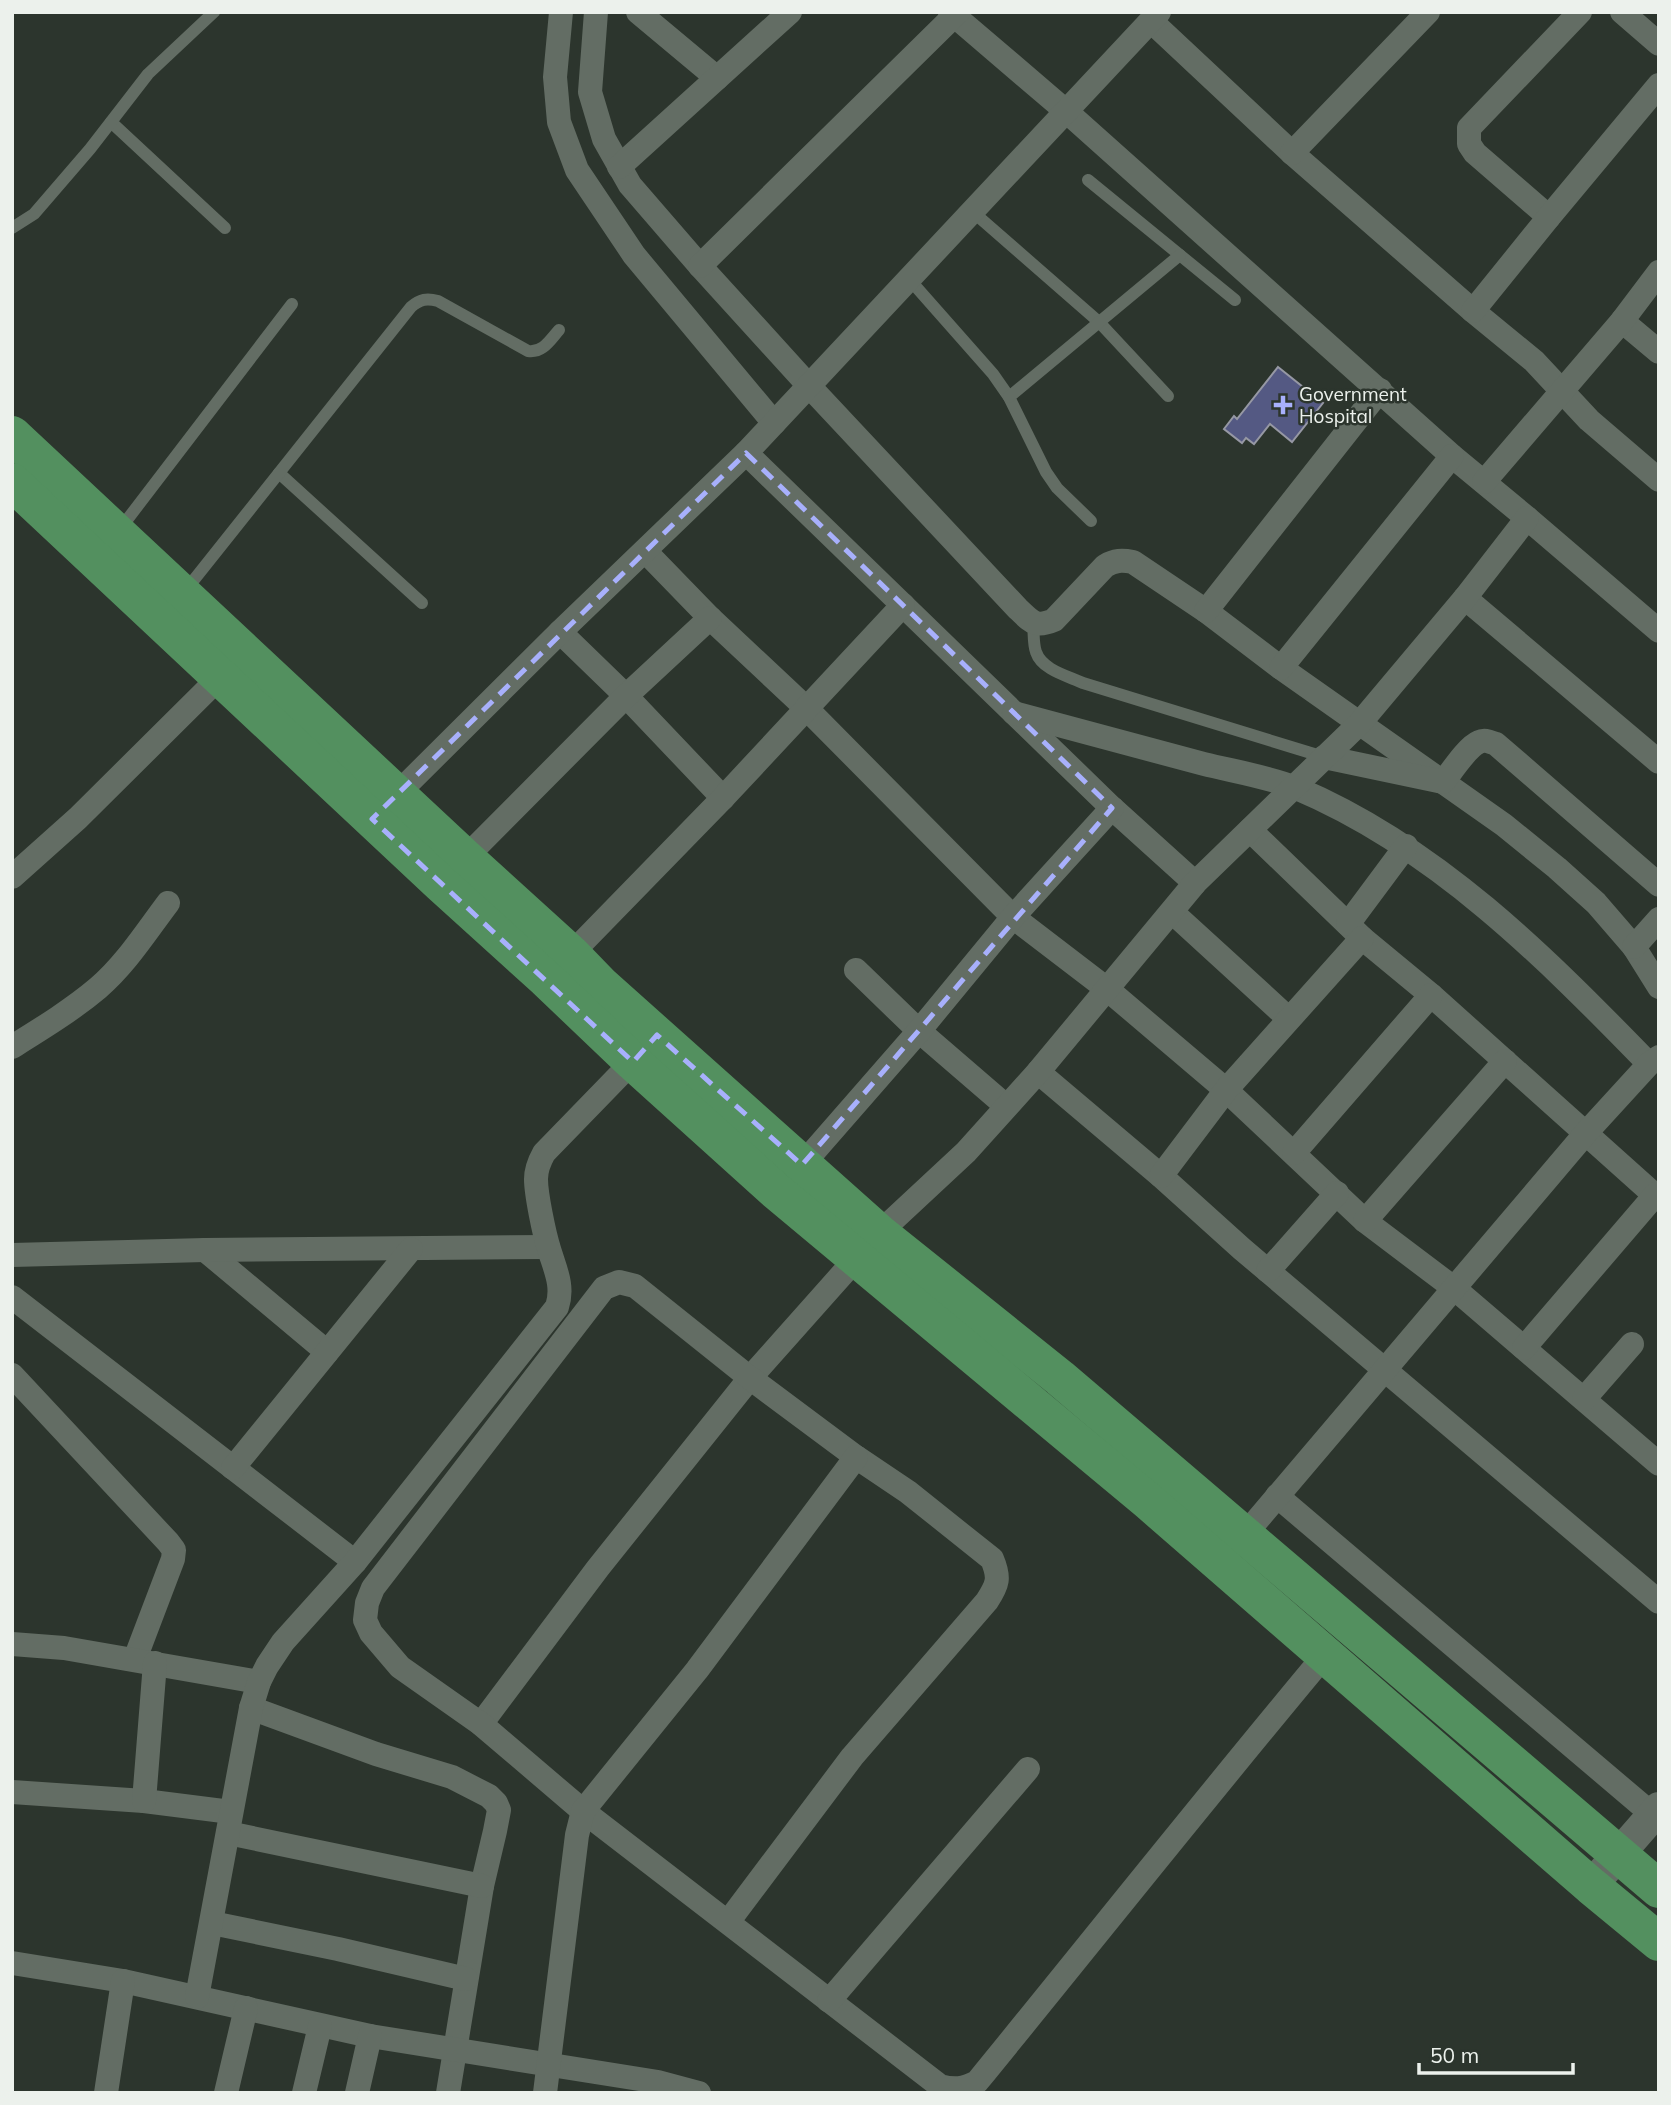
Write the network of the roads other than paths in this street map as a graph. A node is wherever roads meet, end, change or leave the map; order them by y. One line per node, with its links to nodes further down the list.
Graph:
1 (214, 12): 15 (lane)
2 (561, 12): 38 (street)
3 (596, 12): 17 (street)
4 (638, 12): 12 (street)
5 (789, 12): 12 (street)
6 (1427, 12): 16 (street)
7 (1580, 12): 20 (street)
8 (1622, 12): 11 (street)
9 (954, 14): 14 (street); 24 (street)
10 (1155, 16): 14 (street); 16 (street)
11 (1659, 44)
12 (717, 78): 17 (street)
13 (1659, 85): 20 (street)
14 (1067, 112): 19 (street); 34 (street)
15 (111, 122): 21 (lane); 22 (lane)
16 (1292, 153): 29 (street)
17 (619, 167): 24 (street)
18 (1088, 180): 23 (lane)
19 (973, 212): 26 (street); 31 (lane)
20 (1549, 217): 29 (street)
21 (12, 228)
22 (225, 228)
23 (1180, 256): 27 (lane); 31 (lane)
24 (700, 266): 38 (street)
25 (1659, 272): 30 (street)
26 (910, 280): 37 (lane); 38 (street)
27 (1235, 300)
28 (292, 304): 48 (lane)
29 (1474, 311): 35 (street)
30 (1622, 321): 33 (street); 35 (street)
31 (1099, 322): 36 (lane); 37 (lane)
32 (559, 330): 42 (lane)
33 (1659, 352)
34 (1380, 390): 41 (street); 54 (street)
35 (1563, 391): 43 (street); 45 (street)
36 (1168, 396)
37 (1009, 397): 47 (lane)
38 (792, 405): 40 (street); 56 (street)
39 (12, 435): 48 (main road)
40 (746, 453): 49 (street); 53 (street)
41 (1451, 456): 45 (street); 59 (street)
42 (279, 473): 50 (lane); 52 (lane)
43 (1659, 480)
44 (12, 482): 48 (main road)
45 (1484, 482): 46 (street)
46 (1527, 518): 51 (street); 57 (street)
47 (1091, 521)
48 (108, 547): 50 (main road); 60 (main road)
49 (645, 551): 55 (street); 58 (street)
50 (183, 594): 69 (main road)
51 (1465, 598): 64 (street); 65 (street)
52 (422, 603)
53 (903, 605): 62 (street); 63 (street)
54 (1206, 611): 56 (street); 59 (street)
55 (710, 618): 61 (street); 62 (street)
56 (1033, 623): 66 (lane)
57 (1659, 631)
58 (560, 632): 61 (street); 69 (street)
59 (1281, 668): 64 (street)
60 (220, 677): 69 (main road); 74 (street)
61 (626, 696): 68 (street); 73 (street)
62 (806, 708): 68 (street); 79 (street)
63 (1014, 713): 66 (street); 70 (street)
64 (1360, 723): 66 (street); 67 (street)
65 (1659, 762)
66 (1308, 773): 67 (street); 71 (street); 72 (street)
67 (1443, 782): 76 (street); 82 (street)
68 (723, 798): 83 (street)
69 (384, 807): 73 (main road); 91 (main road)
70 (1112, 808): 75 (street); 79 (street)
71 (1250, 830): 75 (street); 81 (street)
72 (1406, 846): 81 (street); 92 (street)
73 (465, 858): 83 (main road)
74 (12, 877)
75 (1195, 883): 78 (street)
76 (1659, 886)
77 (168, 903): 90 (street)
78 (1172, 912): 86 (street); 88 (street)
79 (1013, 917): 86 (street); 89 (street)
80 (1659, 919): 82 (street)
81 (1355, 931): 87 (street); 88 (street)
82 (1634, 947): 85 (street)
83 (570, 954): 91 (main road)
84 (856, 970): 89 (street)
85 (1659, 988)
86 (1107, 989): 94 (street); 95 (street)
87 (1431, 995): 93 (street); 98 (street)
88 (1289, 1018): 95 (street)
89 (919, 1031): 96 (street); 99 (street)
90 (12, 1048)
91 (645, 1049): 99 (main road); 104 (main road); 105 (street)
92 (1655, 1059): 97 (street)
93 (1505, 1061): 97 (street); 103 (street)
94 (1038, 1072): 96 (street); 100 (street)
95 (1226, 1090): 98 (street); 100 (street)
96 (1006, 1106): 104 (street)
97 (1585, 1135): 102 (street); 110 (street)
98 (1294, 1153): 101 (street)
99 (802, 1165): 104 (main road)
100 (1161, 1176): 109 (street)
101 (1337, 1194): 103 (street); 109 (street)
102 (1657, 1196): 113 (street)
103 (1366, 1221): 110 (street)
104 (868, 1246): 117 (street); 123 (main road)
105 (548, 1247): 106 (street); 124 (street)
106 (411, 1249): 107 (street); 114 (street)
107 (205, 1250): 108 (street); 114 (street)
108 (12, 1255)
109 (1268, 1271): 115 (street)
110 (1455, 1289): 113 (street); 115 (street)
111 (12, 1297): 121 (street)
112 (1632, 1345): 118 (street)
113 (1524, 1348): 118 (street)
114 (327, 1352): 121 (street)
115 (1385, 1369): 122 (street); 125 (street)
116 (12, 1375): 128 (street)
117 (750, 1378): 119 (street); 131 (street); 131 (street)
118 (1584, 1399): 120 (street)
119 (856, 1457): 135 (street); 142 (street)
120 (1658, 1460)
121 (233, 1468): 124 (street)
122 (1278, 1496): 123 (street); 136 (street)
123 (1231, 1549): 127 (main road); 138 (main road)
124 (355, 1562): 129 (street)
125 (1659, 1602)
126 (12, 1644): 128 (street)
127 (1325, 1655): 140 (main road); 149 (street)
128 (145, 1661): 129 (street); 134 (street)
129 (259, 1682): 130 (street)
130 (251, 1708): 137 (street); 139 (street)
131 (481, 1724): 135 (street)
132 (1028, 1769): 149 (street)
133 (12, 1792): 134 (street)
134 (144, 1801): 137 (street)
135 (583, 1811): 142 (street); 154 (street)
136 (1657, 1815): 138 (street)
137 (229, 1823): 139 (street); 143 (street)
138 (1618, 1854): 140 (street); 141 (main road)
139 (482, 1886): 146 (street)
140 (1591, 1886): 144 (main road)
141 (1659, 1889)
142 (728, 1922): 149 (street)
143 (212, 1923): 146 (street); 148 (street)
144 (1659, 1942)
145 (12, 1963): 147 (street)
146 (466, 1979): 153 (street)
147 (123, 1981): 148 (street); 156 (street)
148 (198, 1997): 150 (street)
149 (829, 2001)
150 (246, 2008): 151 (street); 157 (street)
151 (320, 2026): 152 (street); 158 (street)
152 (370, 2036): 153 (street); 159 (street)
153 (456, 2049): 154 (street); 160 (street)
154 (550, 2064): 155 (street); 161 (street)
155 (657, 2087): 162 (street)
156 (106, 2093)
157 (226, 2093)
158 (304, 2093)
159 (358, 2093)
160 (448, 2093)
161 (545, 2093)
162 (699, 2093)

